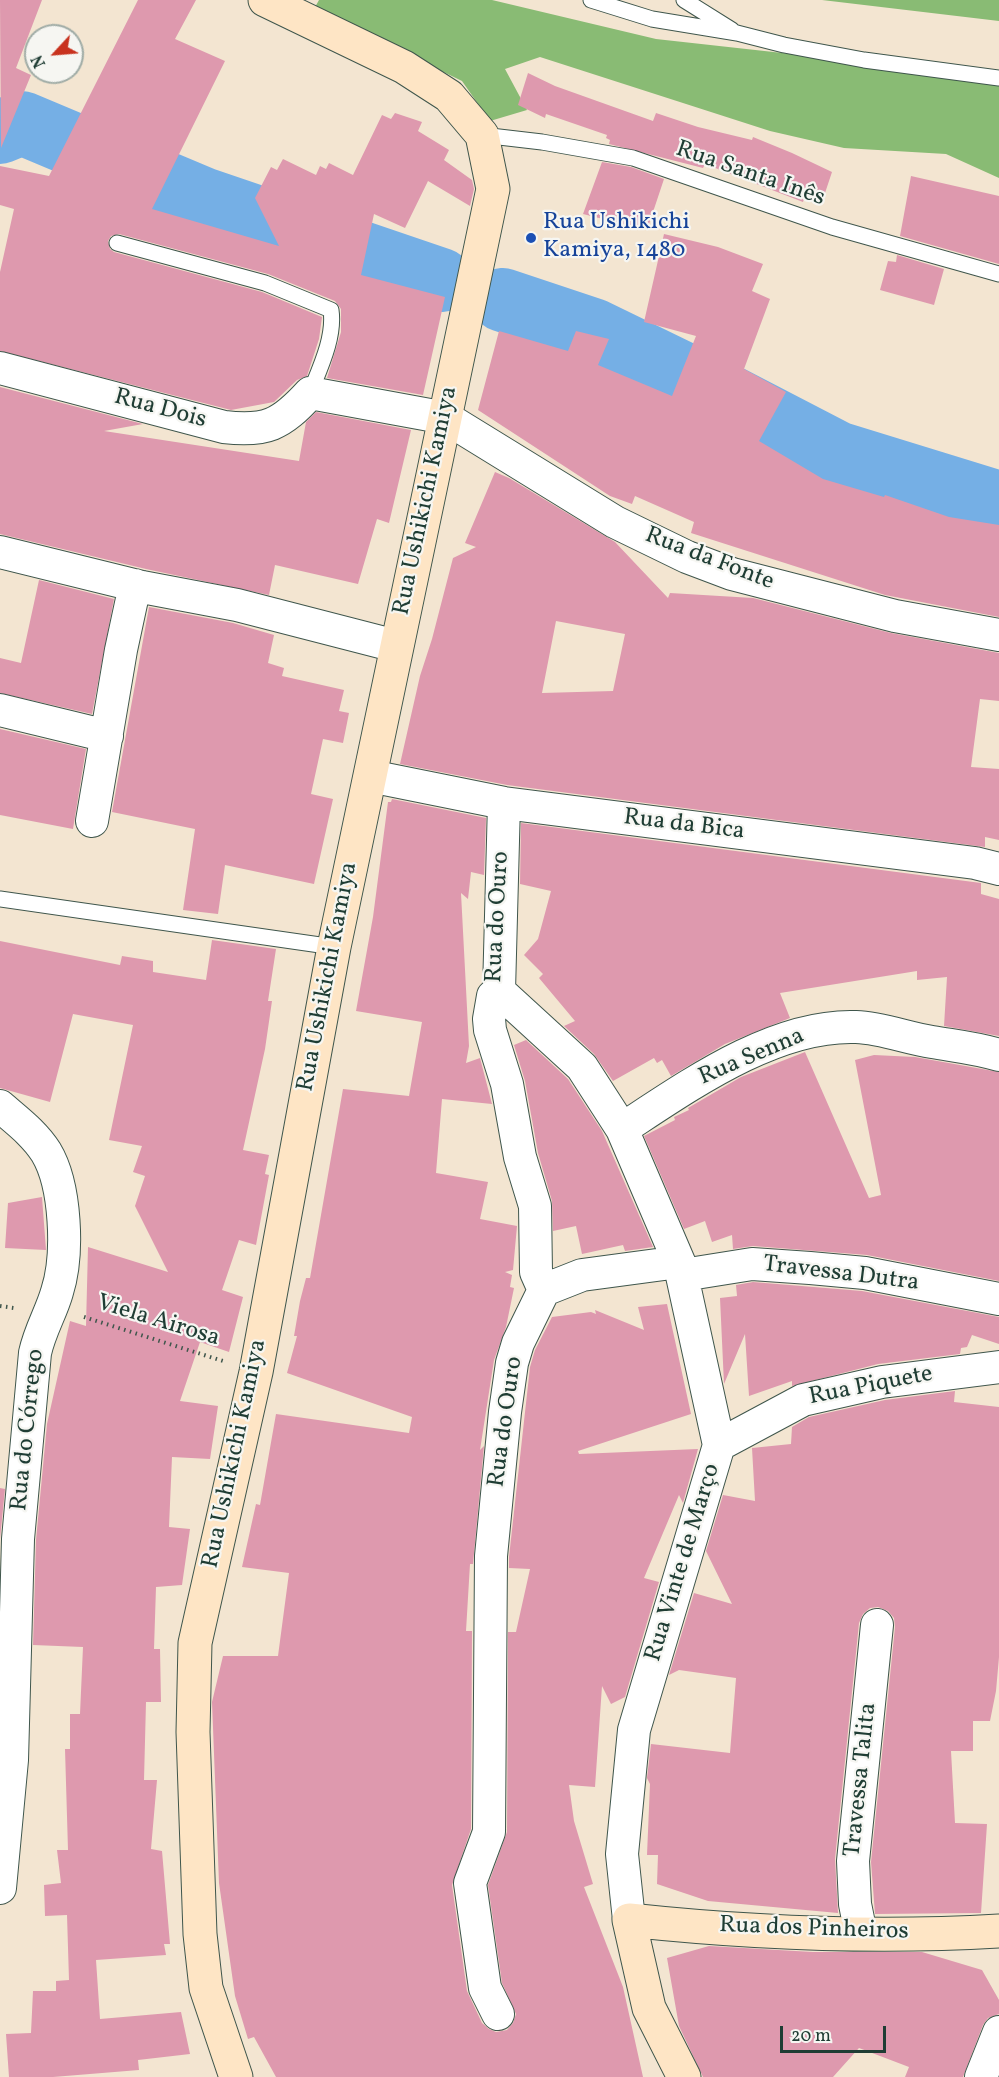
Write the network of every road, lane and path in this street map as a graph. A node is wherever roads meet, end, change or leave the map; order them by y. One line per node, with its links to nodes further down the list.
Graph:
1 (265, 0): 6 (main road, Rua Ushikichi Kamiya)
2 (591, 0): 4 (lane)
3 (684, 0): 4 (lane)
4 (737, 33): 5 (lane)
5 (999, 78)
6 (482, 135): 8 (lane, Rua Santa Inês); 11 (main road, Rua Ushikichi Kamiya)
7 (117, 243): 10 (lane)
8 (999, 274)
9 (0, 368): 10 (street, Rua Dois)
10 (310, 393): 11 (street)
11 (446, 418): 14 (street, Rua da Fonte); 15 (main road, Rua Ushikichi Kamiya)
12 (0, 552): 13 (street)
13 (135, 585): 15 (street); 17 (street)
14 (999, 635)
15 (396, 646): 18 (main road, Rua Ushikichi Kamiya)
16 (0, 710): 17 (street)
17 (107, 736): 20 (street)
18 (370, 776): 19 (street, Rua da Bica); 23 (main road, Rua Ushikichi Kamiya)
19 (504, 803): 21 (street, Rua da Bica); 24 (street, Rua do Ouro)
20 (92, 821)
21 (999, 869)
22 (0, 899): 23 (lane)
23 (334, 947): 33 (main road, Rua Ushikichi Kamiya)
24 (499, 991): 27 (street, Rua Vinte de Março); 29 (street, Rua do Ouro)
25 (999, 1055): 27 (street, Rua Senna)
26 (0, 1106): 31 (street, Rua do Córrego)
27 (622, 1129): 28 (street, Rua Vinte de Março)
28 (681, 1269): 29 (street, Travessa Dutra); 30 (street, Travessa Dutra); 34 (street, Rua Vinte de Março)
29 (544, 1290): 40 (street, Rua do Ouro)
30 (999, 1299)
31 (48, 1313): 33 (path, Viela Airosa); 36 (street, Rua do Córrego)
32 (999, 1367): 34 (street, Rua Piquete)
33 (256, 1372): 42 (main road, Rua Ushikichi Kamiya)
34 (719, 1445): 37 (street, Rua Vinte de Março)
35 (877, 1625): 39 (street, Travessa Talita)
36 (0, 1888)
37 (629, 1920): 39 (main road, Rua dos Pinheiros); 43 (main road, Rua Vinte de Março)
38 (999, 1931): 39 (main road, Rua dos Pinheiros)
39 (861, 1934)
40 (498, 2014)
41 (999, 2032): 44 (street)
42 (234, 2076)
43 (684, 2077)
44 (981, 2077)

